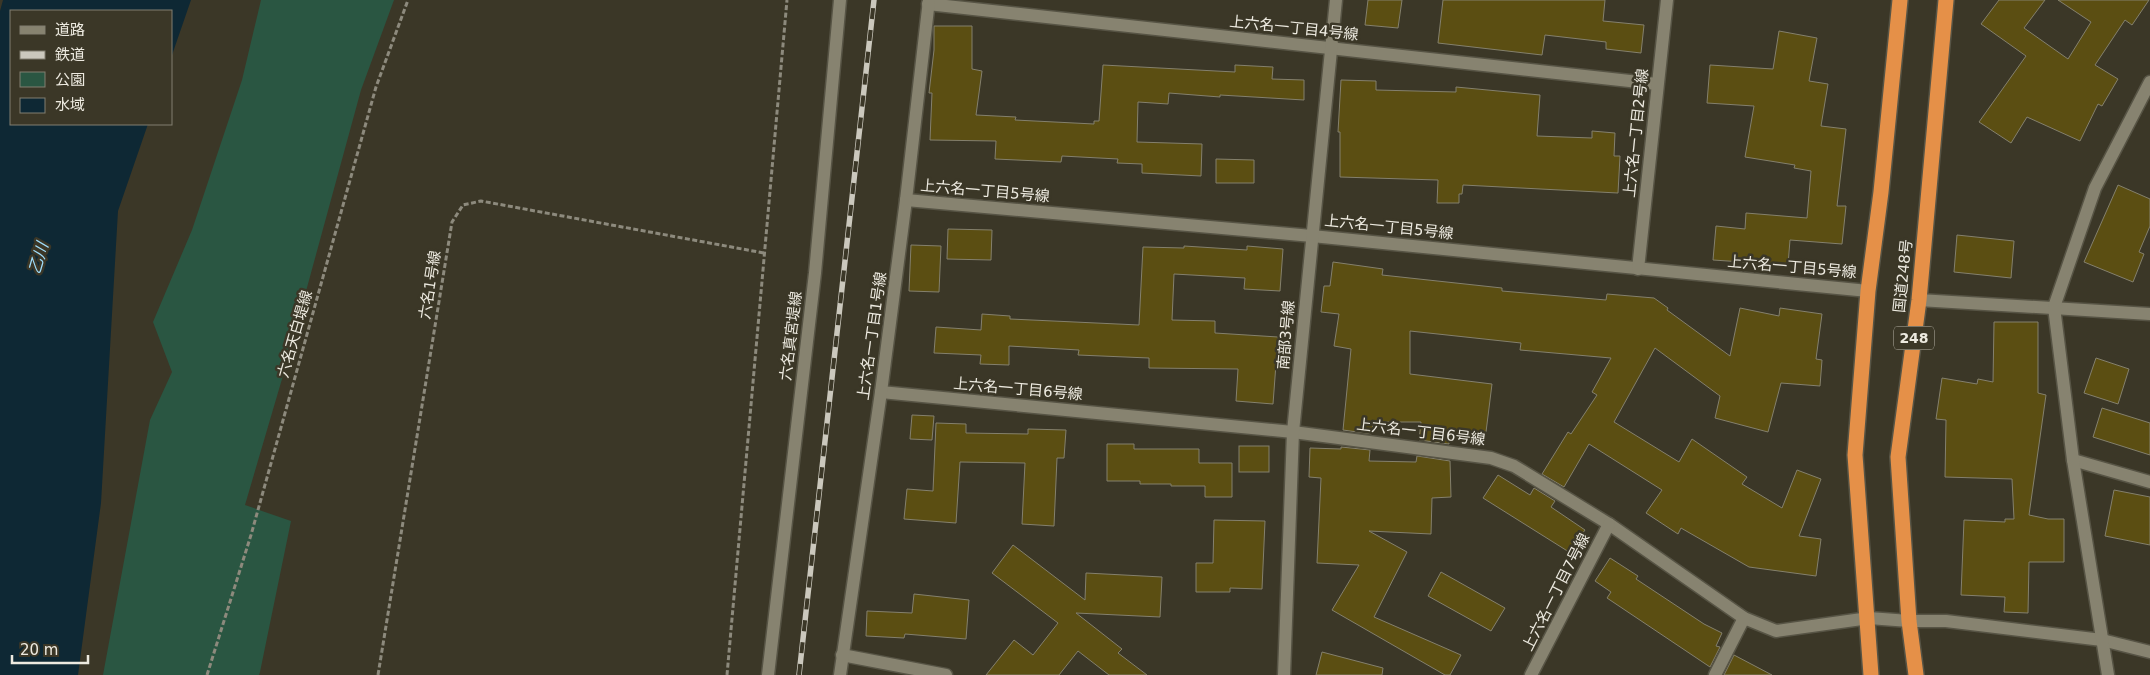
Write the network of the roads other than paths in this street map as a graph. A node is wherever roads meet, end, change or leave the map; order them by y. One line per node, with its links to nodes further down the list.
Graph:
1 (840, 0): 28 (street, 六名真宮堤線)
2 (1336, 0): 7 (street, 南部3号線)
3 (1667, 0): 9 (street, 上六名一丁目2号線)
4 (1900, 0): 13 (highway)
5 (1946, 0): 14 (highway, 国道248号 / 248)
6 (928, 2): 7 (street, 上六名一丁目4号線); 10 (street, 上六名一丁目1号線)
7 (1330, 49): 9 (street, 上六名一丁目4号線); 11 (street, 南部3号線)
8 (2150, 82): 15 (street)
9 (1657, 84): 12 (street, 上六名一丁目2号線)
10 (906, 200): 11 (street, 上六名一丁目5号線); 17 (street, 上六名一丁目1号線)
11 (1312, 236): 12 (street, 上六名一丁目5号線); 18 (street, 南部3号線)
12 (1638, 269): 13 (street, 上六名一丁目5号線)
13 (1868, 291): 23 (highway)
14 (1919, 300): 15 (street); 24 (highway, 国道248号 / 248)
15 (2054, 307): 16 (street); 19 (street)
16 (2150, 314)
17 (881, 392): 18 (street, 上六名一丁目6号線); 27 (street, 上六名一丁目1号線)
18 (1293, 432): 21 (street, 上六名一丁目6号線); 31 (street, 南部3号線)
19 (2073, 460): 20 (street); 25 (street)
20 (2150, 482)
21 (1609, 524): 22 (street, 上六名一丁目6号線); 32 (street, 上六名一丁目7号線)
22 (1744, 618): 23 (street, 上六名一丁目6号線); 33 (street)
23 (1869, 618): 24 (street, 上六名一丁目6号線); 34 (highway)
24 (1908, 622): 25 (street, 上六名一丁目6号線); 35 (highway, 国道248号 / 248)
25 (2102, 640): 26 (street, 上六名一丁目6号線); 36 (street)
26 (2150, 652)
27 (842, 655): 29 (street, 上六名一丁目1号線); 30 (street)
28 (768, 675)
29 (840, 675)
30 (946, 675)
31 (1284, 675)
32 (1531, 675)
33 (1715, 675)
34 (1872, 675)
35 (1916, 675)
36 (2108, 675)

